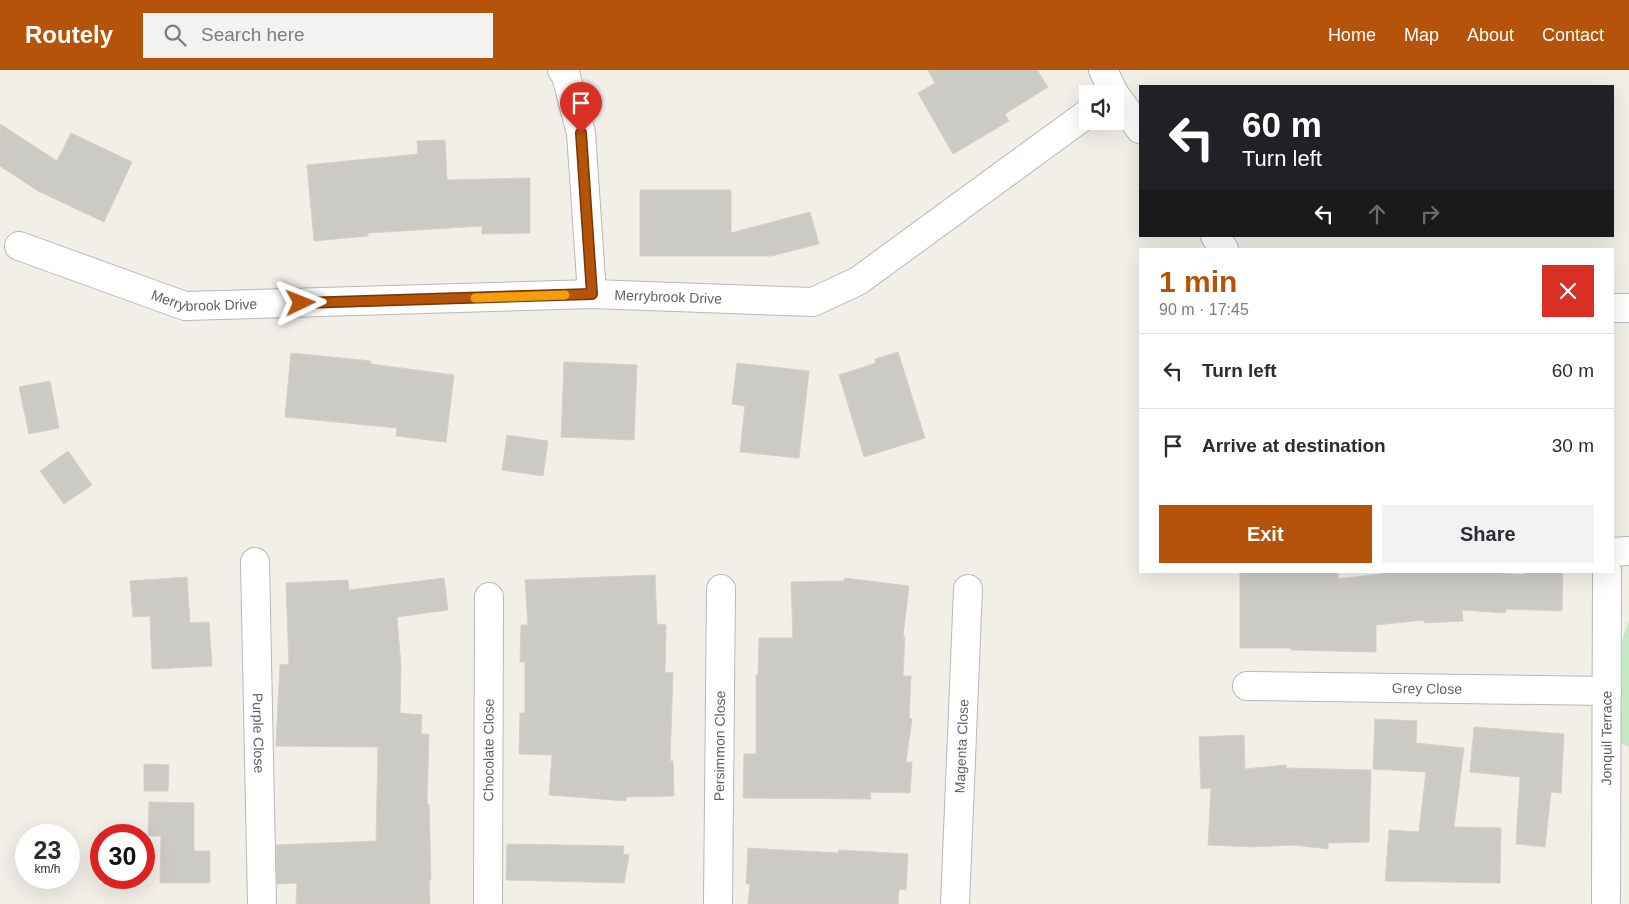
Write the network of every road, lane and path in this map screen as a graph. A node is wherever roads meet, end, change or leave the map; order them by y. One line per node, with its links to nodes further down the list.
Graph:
1 (562, 70): 8 (street)
2 (1124, 106): 4 (street)
3 (1079, 120): 8 (street, Merrybrook Drive)
4 (1139, 128)
5 (1216, 237): 7 (street)
6 (19, 246): 8 (street, Merrybrook Drive)
7 (1223, 248)
8 (592, 294)
9 (1614, 308): 10 (street)
10 (1629, 308)
11 (1614, 552): 12 (street)
12 (1629, 552)
13 (255, 562): 20 (street, Purple Close)
14 (1607, 573): 19 (street, Jonquil Terrace)
15 (721, 589): 22 (street, Persimmon Close)
16 (968, 589): 23 (street, Magenta Close)
17 (489, 597): 21 (street, Chocolate Close)
18 (1247, 686): 19 (street, Grey Close)
19 (1607, 691): 24 (street, Jonquil Terrace)
20 (262, 904)
21 (488, 904)
22 (718, 904)
23 (955, 904)
24 (1606, 904)

